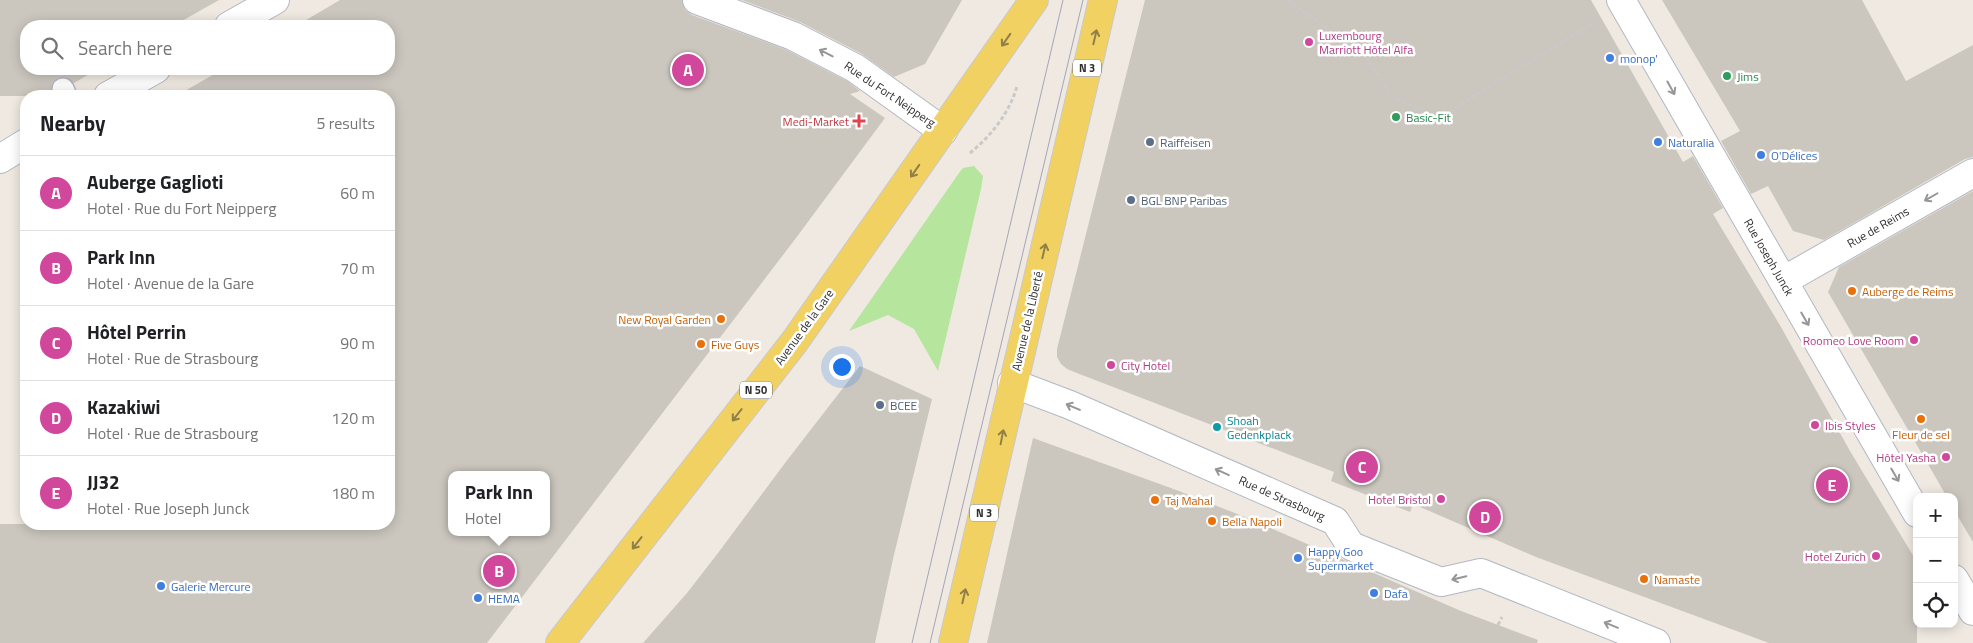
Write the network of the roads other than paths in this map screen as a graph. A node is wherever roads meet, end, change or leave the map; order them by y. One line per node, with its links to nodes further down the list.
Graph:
1 (697, 0): 9 (street, Rue du Fort Neipperg, one-way to 1)
2 (1034, 0): 9 (main road, Avenue de la Gare / N 50, one-way to 9)
3 (1103, 0): 14 (main road, Avenue de la Liberté / N 3, one-way to 3)
4 (272, 1): 6 (street)
5 (1622, 2): 13 (street, Rue Joseph Junck, one-way to 13)
6 (239, 20)
7 (145, 75): 8 (street)
8 (119, 90)
9 (943, 131): 18 (main road, Avenue de la Gare / N 50, one-way to 18)
10 (20, 147): 11 (street)
11 (0, 158)
12 (1973, 173): 13 (street, Rue de Reims, one-way to 13)
13 (1783, 281): 15 (street, Rue Joseph Junck, one-way to 15)
14 (1012, 383): 19 (main road, Avenue de la Liberté / N 3, one-way to 14); 20 (street, Rue de Strasbourg, one-way to 14)
15 (1913, 506)
16 (1957, 583): 17 (street)
17 (1973, 611)
18 (560, 643)
19 (953, 643)
20 (1656, 643)

